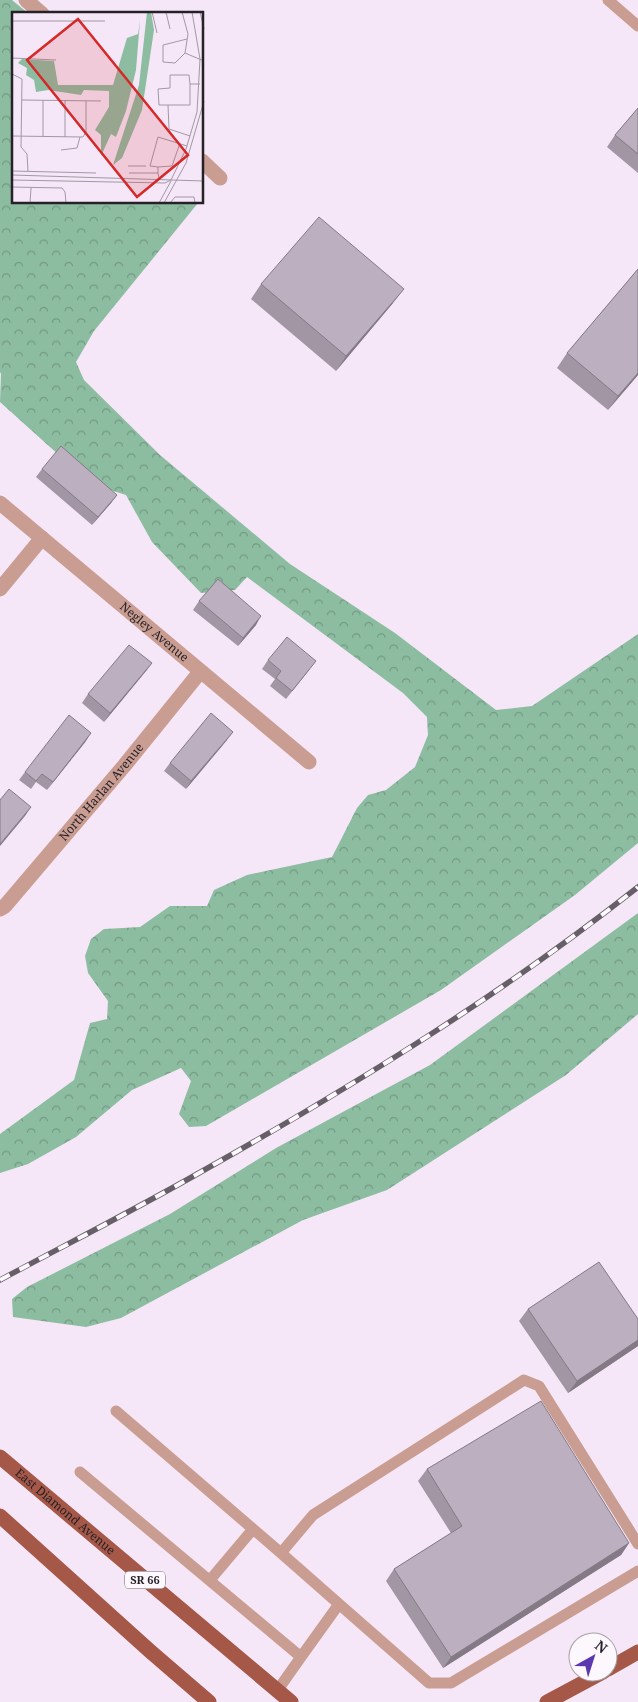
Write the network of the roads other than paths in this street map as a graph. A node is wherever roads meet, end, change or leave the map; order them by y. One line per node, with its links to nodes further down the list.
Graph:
1 (26, 0): 3 (street)
2 (608, 0): 4 (lane)
3 (40, 12)
4 (638, 26)
5 (204, 163): 6 (street)
6 (220, 178)
7 (0, 503): 8 (street, Negley Avenue)
8 (42, 538): 9 (street); 10 (street, Negley Avenue)
9 (0, 589)
10 (200, 672): 11 (street, Negley Avenue); 12 (street, North Harlan Avenue)
11 (309, 762)
12 (0, 909)
13 (116, 1411): 17 (lane)
14 (0, 1457): 27 (main road, East Diamond Avenue / SR 66)
15 (80, 1472): 21 (lane)
16 (0, 1516): 28 (main road)
17 (253, 1529): 19 (lane); 21 (lane)
18 (638, 1544): 19 (lane)
19 (282, 1552): 22 (lane)
20 (638, 1571): 22 (lane)
21 (210, 1580): 24 (lane)
22 (339, 1604): 24 (lane)
23 (638, 1652): 25 (main road)
24 (301, 1657): 27 (lane)
25 (618, 1663)
26 (584, 1682): 30 (main road)
27 (277, 1691): 29 (main road, East Diamond Avenue / SR 66)
28 (209, 1702)
29 (291, 1702)
30 (547, 1702)

